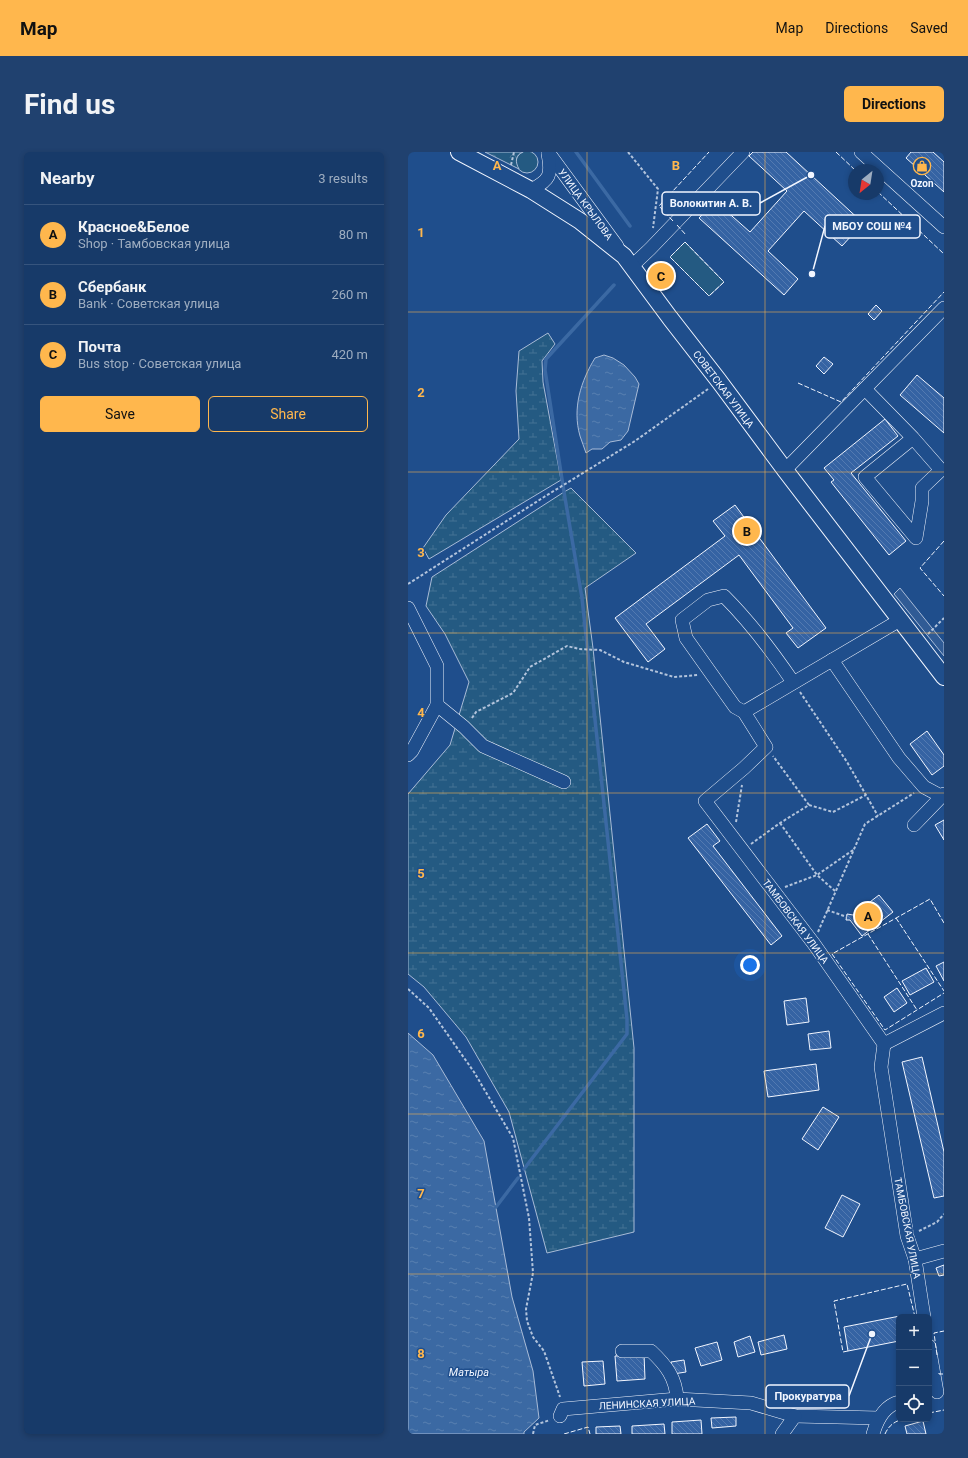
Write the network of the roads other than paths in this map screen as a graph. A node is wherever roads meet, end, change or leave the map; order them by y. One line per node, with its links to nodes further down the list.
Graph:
1 (459, 152): 5 (main road, СОВЕТСКАЯ УЛИЦА)
2 (742, 152): 7 (street)
3 (861, 152): 6 (street)
4 (553, 154): 5 (street, УЛИЦА КРЫЛОВА); 7 (street, УЛИЦА КРЫЛОВА)
5 (531, 190): 7 (main road, СОВЕТСКАЯ УЛИЦА)
6 (944, 227)
7 (628, 261): 11 (main road, СОВЕТСКАЯ УЛИЦА)
8 (944, 308): 9 (street)
9 (865, 389): 10 (street); 11 (street)
10 (913, 438): 10 (street)
11 (785, 470): 13 (main road, СОВЕТСКАЯ УЛИЦА)
12 (408, 608): 17 (street)
13 (900, 620): 14 (street); 15 (main road, СОВЕТСКАЯ УЛИЦА)
14 (832, 660): 16 (street); 21 (street)
15 (944, 677)
16 (793, 682): 18 (street); 18 (street)
17 (437, 705): 19 (street); 20 (street)
18 (744, 712): 24 (street, ТАМБОВСКАЯ УЛИЦА)
19 (408, 755)
20 (564, 782)
21 (942, 795): 22 (street)
22 (914, 825)
23 (944, 1012): 24 (street)
24 (884, 1044): 26 (street, ТАМБОВСКАЯ УЛИЦА)
25 (944, 1251): 26 (street)
26 (914, 1259): 27 (street, ТАМБОВСКАЯ УЛИЦА)
27 (923, 1314)
28 (930, 1350): 30 (street)
29 (622, 1351): 31 (street)
30 (937, 1392)
31 (677, 1399): 33 (street, ЛЕНИНСКАЯ УЛИЦА); 34 (street, ЛЕНИНСКАЯ УЛИЦА)
32 (896, 1403): 35 (street)
33 (560, 1416)
34 (795, 1416): 35 (street, ЛЕНИНСКАЯ УЛИЦА); 36 (street)
35 (879, 1418): 37 (street)
36 (782, 1434)
37 (873, 1434)

